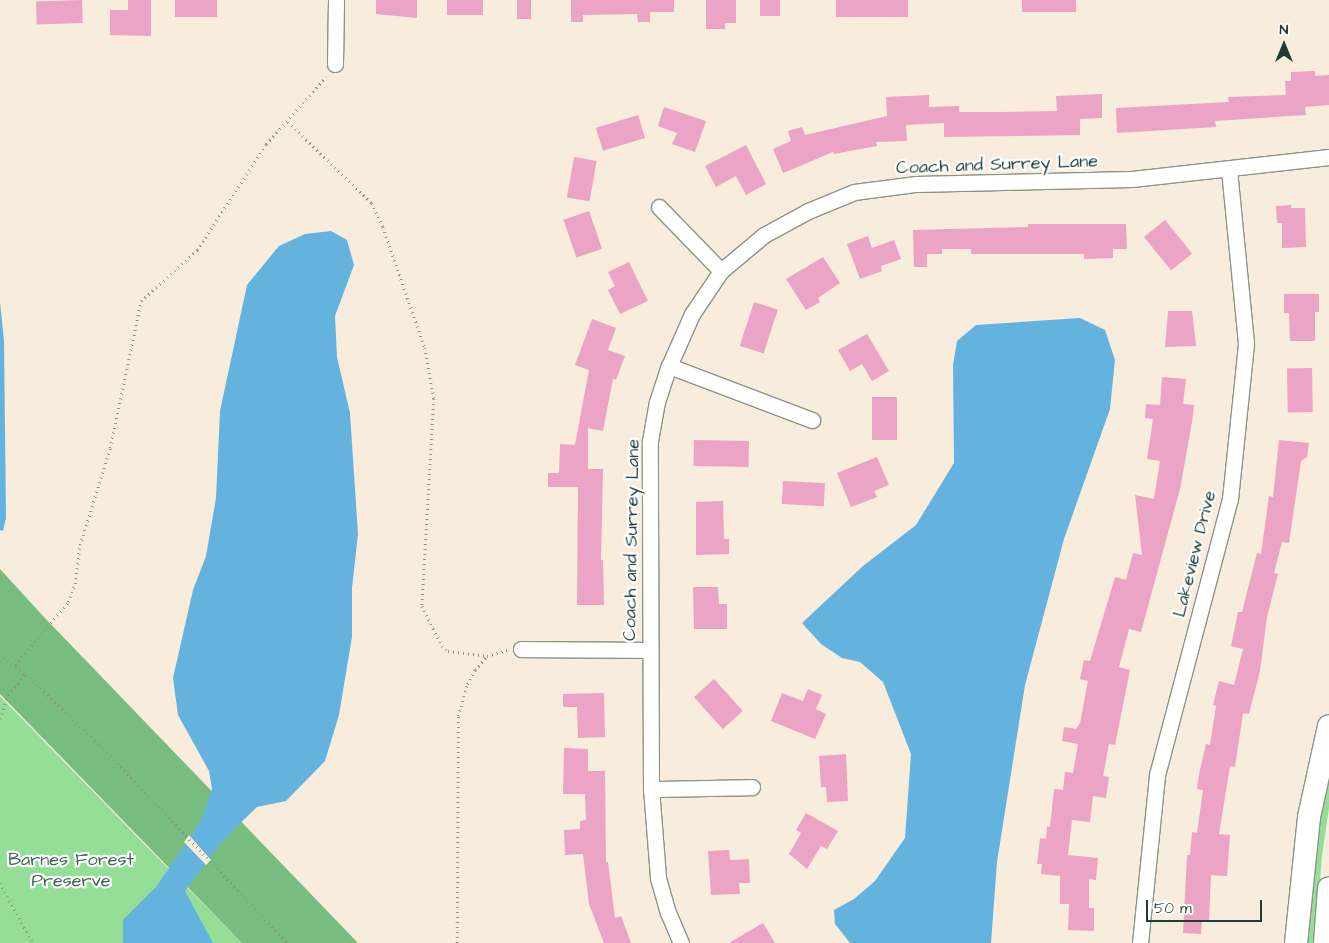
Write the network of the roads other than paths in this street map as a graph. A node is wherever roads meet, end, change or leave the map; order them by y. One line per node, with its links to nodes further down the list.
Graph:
1 (336, 0): 2 (street)
2 (335, 64)
3 (1329, 157): 4 (street, Coach and Surrey Lane)
4 (1229, 171): 6 (street, Coach and Surrey Lane); 16 (street, Lakeview Drive)
5 (659, 208): 6 (street)
6 (721, 272): 7 (street, Coach and Surrey Lane)
7 (669, 366): 8 (street); 10 (street, Coach and Surrey Lane)
8 (812, 420)
9 (521, 649): 10 (street)
10 (649, 650): 13 (street, Coach and Surrey Lane)
11 (1329, 726): 17 (main road)
12 (752, 787): 13 (street)
13 (651, 789): 15 (street, Coach and Surrey Lane)
14 (1329, 888): 18 (main road)
15 (681, 943)
16 (1140, 943)
17 (1296, 943)
18 (1325, 943)

